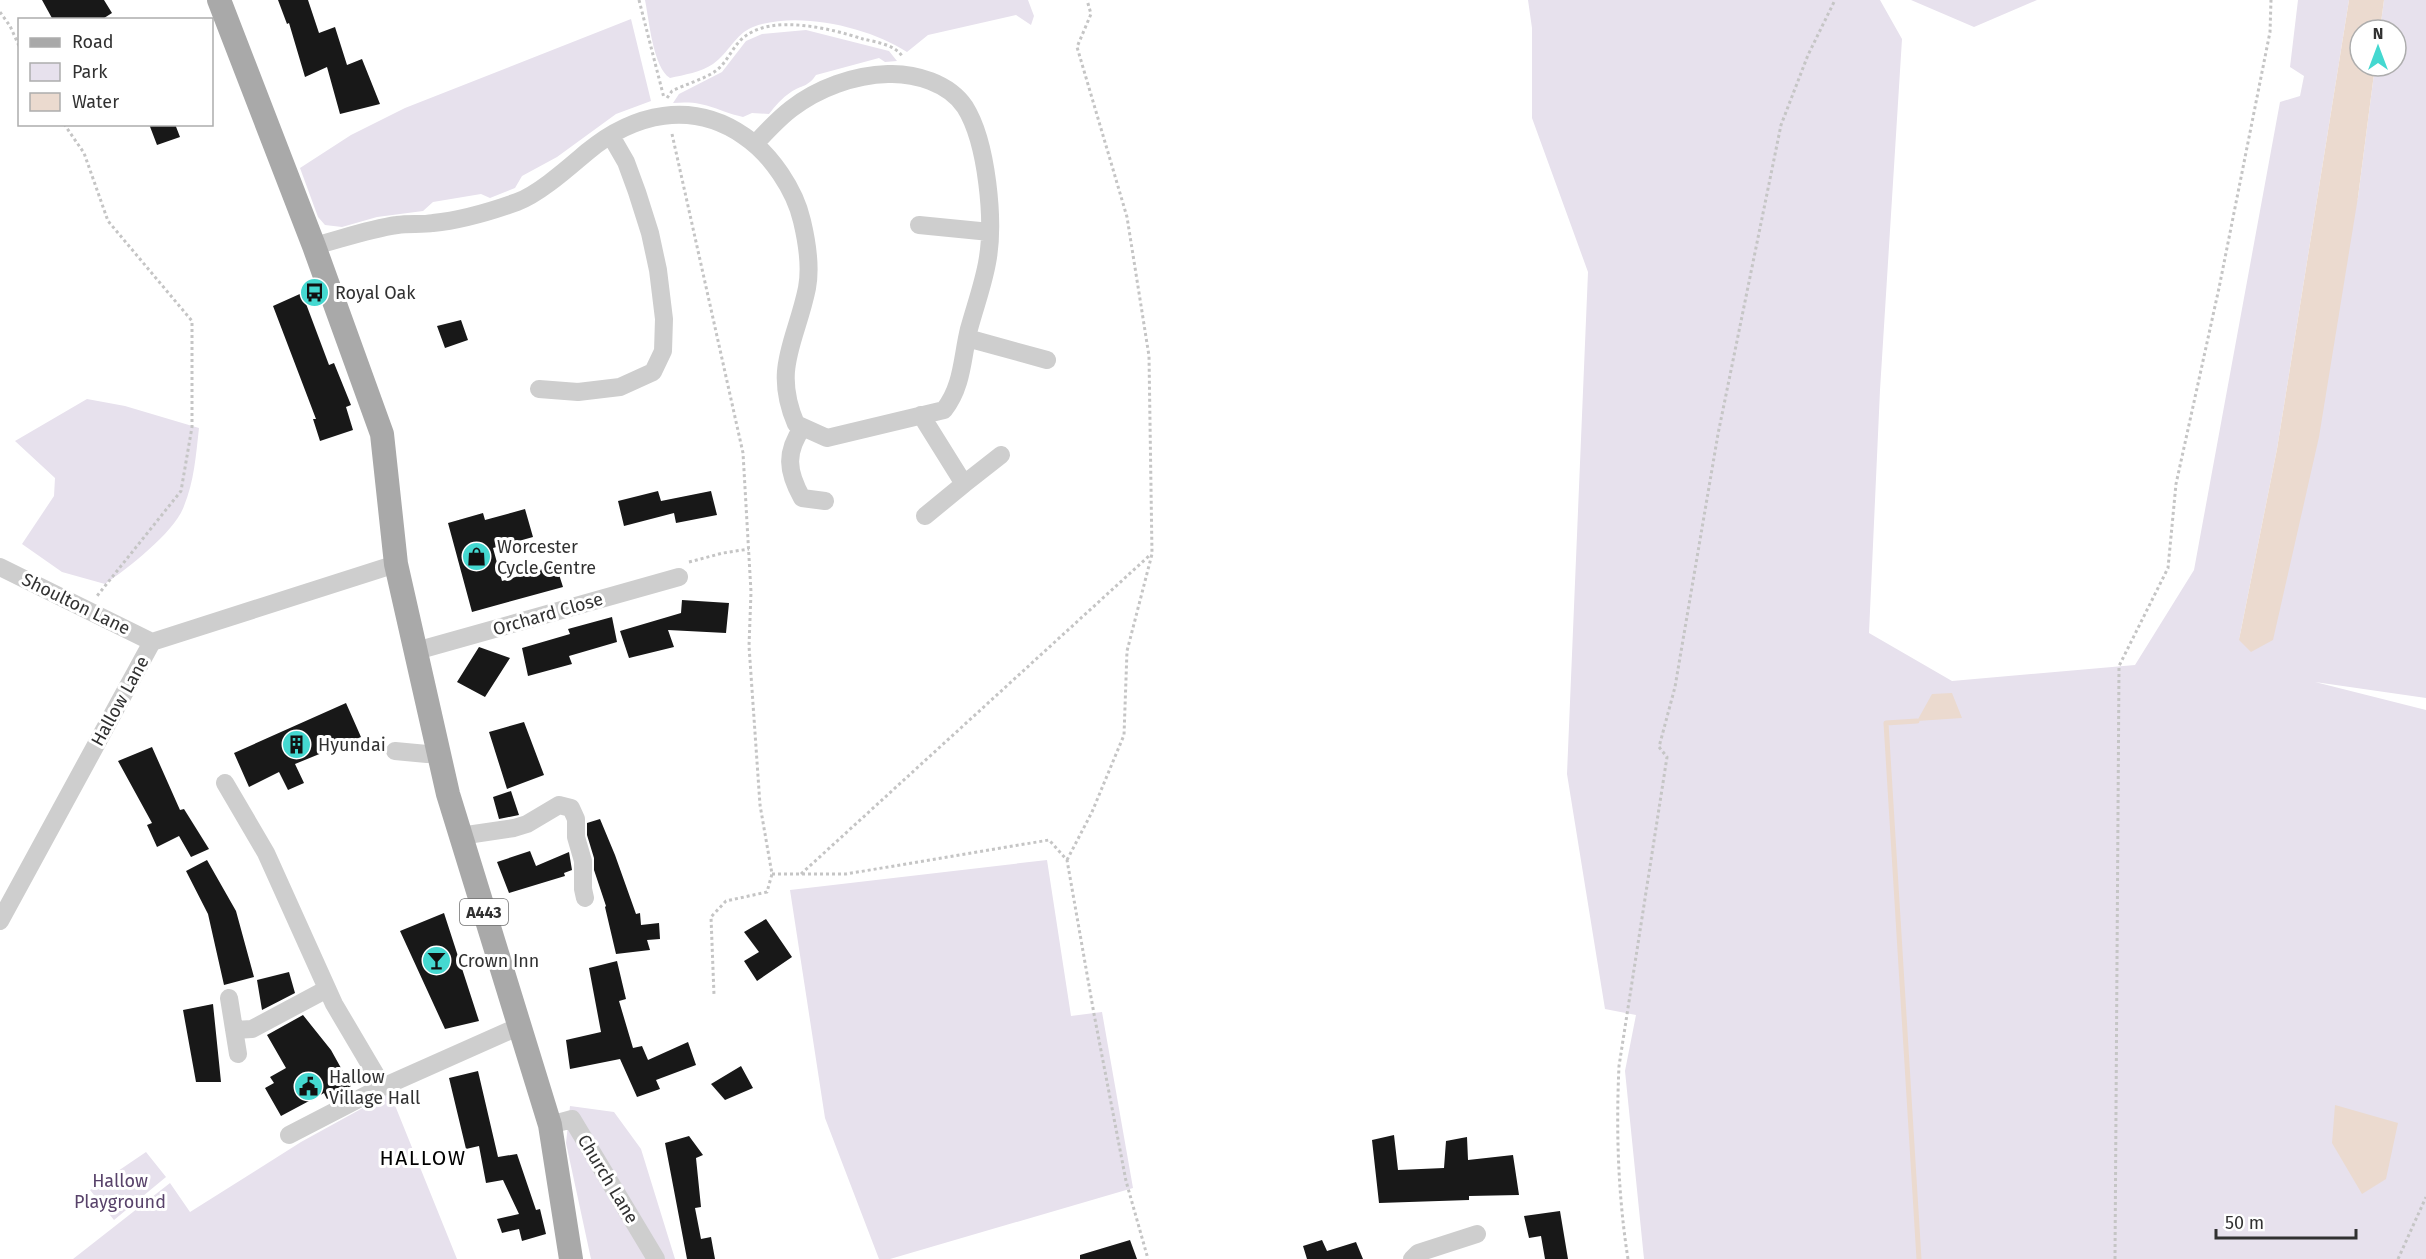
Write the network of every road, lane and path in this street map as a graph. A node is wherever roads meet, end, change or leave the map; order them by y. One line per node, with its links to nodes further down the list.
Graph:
1 (219, 0): 15 (main road, A443)
2 (639, 0): 8 (path)
3 (1087, 0): 26 (path)
4 (1835, 0): 57 (path)
5 (2271, 0): 58 (path)
6 (0, 12): 7 (path)
7 (18, 44)
8 (908, 74): 12 (street); 14 (street)
9 (668, 116): 11 (street); 12 (street); 25 (path)
10 (65, 126): 30 (path)
11 (611, 136): 15 (street); 18 (street)
12 (755, 144): 20 (street)
13 (919, 225): 14 (street)
14 (990, 232): 16 (street)
15 (314, 246): 27 (main road, A443)
16 (967, 338): 17 (street); 19 (street)
17 (1047, 360)
18 (539, 389)
19 (921, 415): 20 (street); 22 (street)
20 (803, 427): 23 (street)
21 (1001, 454): 22 (street)
22 (964, 484): 24 (street)
23 (825, 501)
24 (925, 516)
25 (750, 549): 29 (path); 38 (path)
26 (1152, 554): 37 (path); 39 (path)
27 (396, 564): 31 (street, Hallow Lane); 32 (main road, A443)
28 (0, 567): 30 (street, Shoulton Lane)
29 (679, 577): 32 (street, Orchard Close)
30 (87, 610): 31 (street, Shoulton Lane)
31 (152, 642): 41 (street, Hallow Lane)
32 (416, 651): 34 (main road, A443)
33 (395, 751): 34 (street)
34 (439, 751): 36 (main road, A443)
35 (225, 783): 42 (street)
36 (460, 836): 40 (street); 45 (main road, A443)
37 (1067, 860): 39 (path); 55 (path)
38 (772, 874): 39 (path); 43 (path)
39 (801, 874)
40 (585, 898)
41 (0, 921)
42 (327, 989): 46 (street); 48 (street)
43 (714, 995)
44 (229, 998): 46 (street)
45 (520, 1026): 48 (street); 49 (main road, A443)
46 (234, 1030): 47 (street)
47 (238, 1054)
48 (383, 1087): 50 (street)
49 (550, 1125): 53 (main road, A443); 54 (street, Church Lane)
50 (289, 1135)
51 (2426, 1197): 59 (path)
52 (1477, 1234): 56 (street)
53 (571, 1259)
54 (656, 1259)
55 (1148, 1259)
56 (1412, 1259)
57 (1628, 1259)
58 (2115, 1259)
59 (2398, 1259)

